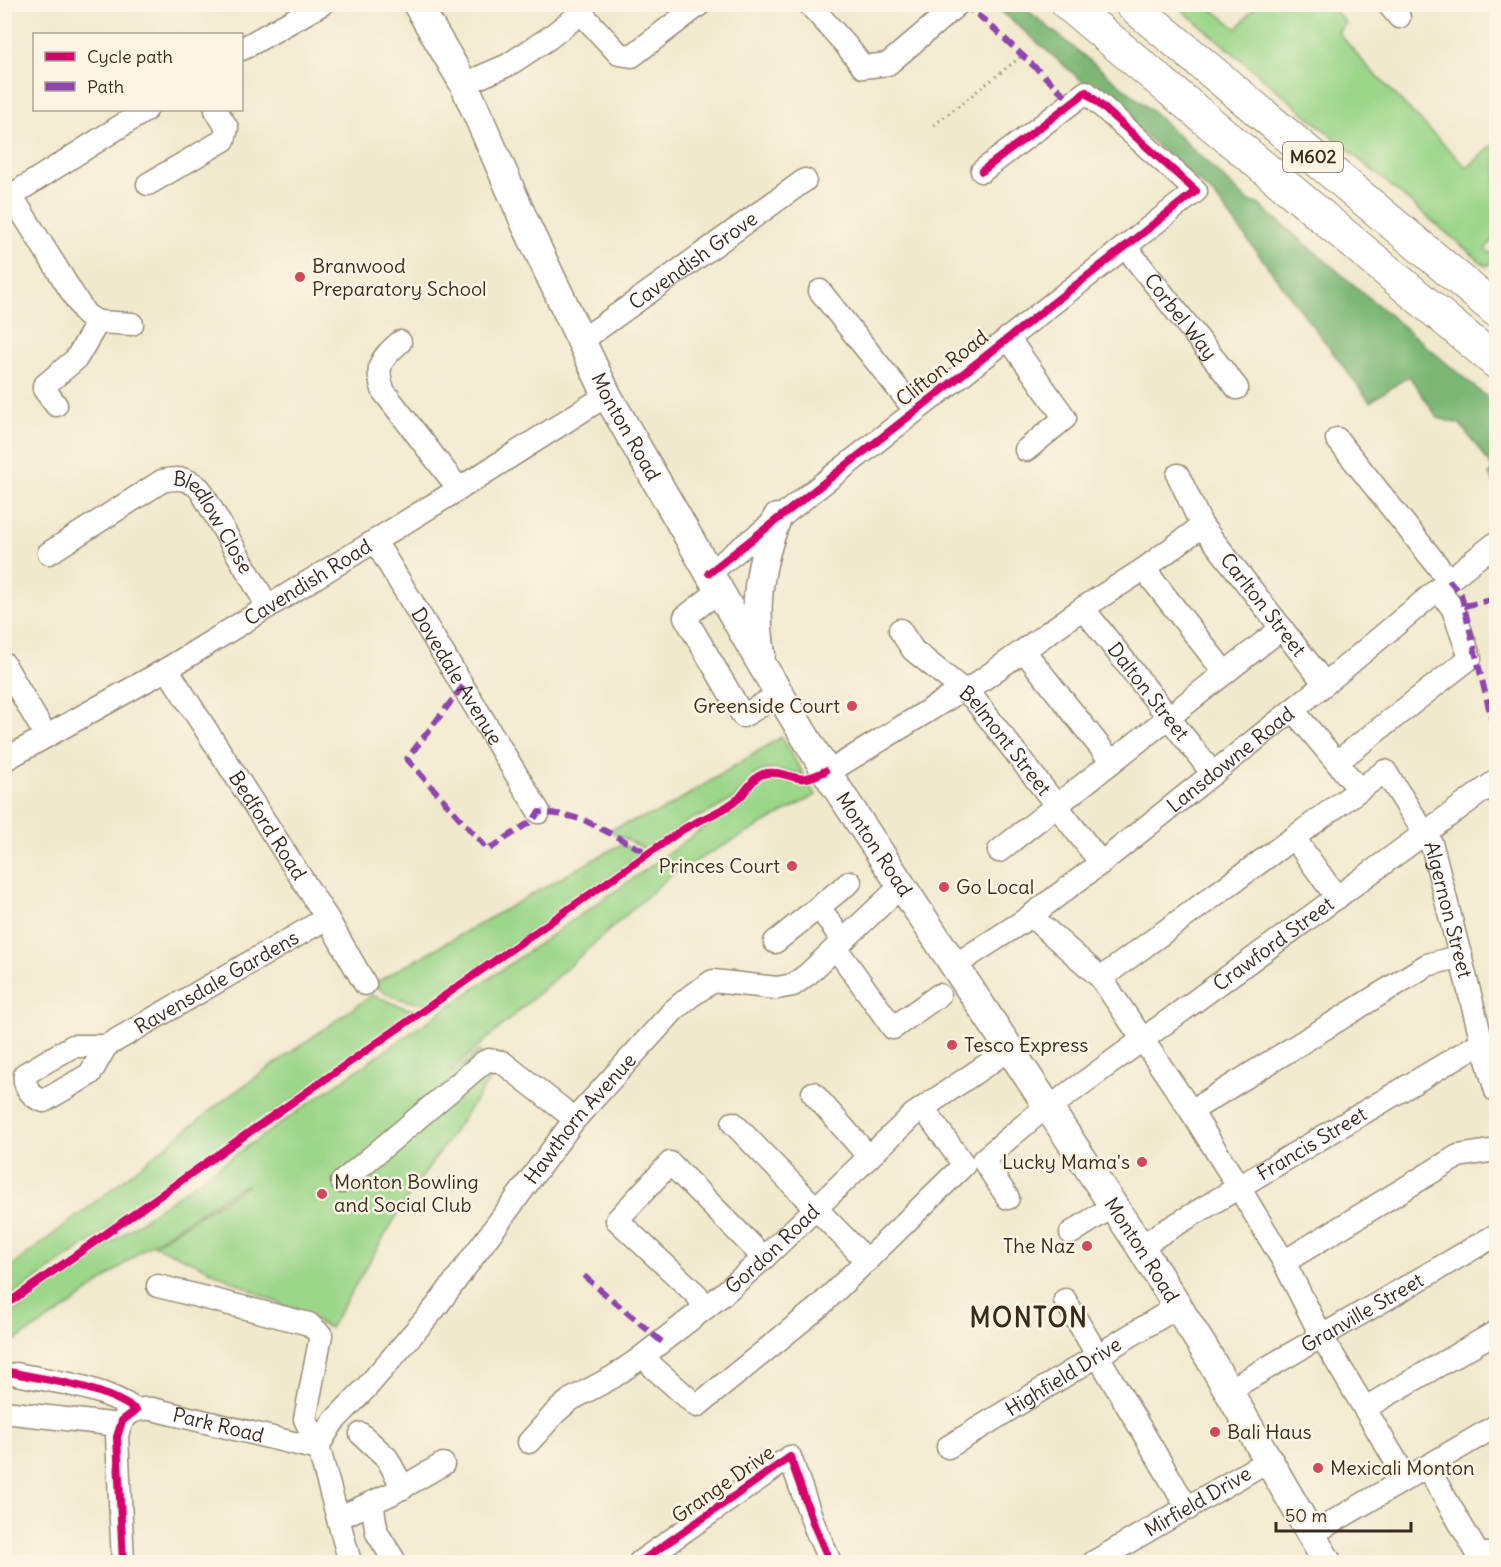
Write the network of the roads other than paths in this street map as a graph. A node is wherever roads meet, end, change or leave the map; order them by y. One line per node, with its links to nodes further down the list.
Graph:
1 (322, 4): 9 (street)
2 (417, 4): 10 (main road, Monton Road)
3 (700, 4): 8 (street)
4 (809, 4): 5 (street)
5 (958, 4)
6 (1068, 4): 25 (highway, M602)
7 (1131, 4): 19 (highway, M602)
8 (578, 9): 10 (street)
9 (243, 48)
10 (464, 84): 23 (main road, Monton Road)
11 (144, 111): 16 (street)
12 (217, 111): 15 (street)
13 (982, 171): 17 (street, Clifton Road)
14 (806, 180): 23 (street, Cavendish Grove)
15 (148, 184)
16 (8, 198): 20 (street)
17 (1125, 246): 22 (street, Clifton Road); 26 (street, Corbel Way)
18 (820, 291): 29 (street)
19 (1497, 310)
20 (98, 322): 21 (street); 28 (street)
21 (132, 324)
22 (1008, 338): 29 (street, Clifton Road); 31 (street)
23 (581, 341): 27 (main road, Monton Road)
24 (400, 342): 33 (street)
25 (1497, 362)
26 (1237, 388)
27 (607, 395): 33 (street, Cavendish Road); 40 (main road, Monton Road)
28 (56, 405)
29 (915, 410): 34 (street, Clifton Road)
30 (1337, 439): 41 (street)
31 (1026, 450)
32 (1178, 475): 35 (street, Carlton Street)
33 (459, 489): 36 (street, Cavendish Road)
34 (777, 518): 40 (street, Clifton Road); 48 (main road)
35 (1202, 526): 39 (street); 44 (street, Carlton Street)
36 (375, 541): 42 (street, Cavendish Road); 64 (street, Dovedale Avenue)
37 (1497, 543): 41 (street, Lansdowne Road)
38 (49, 553): 42 (street, Bledlow Close)
39 (1144, 569): 43 (street); 50 (street)
40 (714, 582): 48 (main road, Monton Road); 53 (street, Clifton Road)
41 (1444, 585): 51 (street, Lansdowne Road); 59 (street)
42 (268, 607): 49 (street, Cavendish Road)
43 (1083, 608): 46 (street); 55 (street, Dalton Street)
44 (1282, 628): 50 (street); 51 (street, Carlton Street)
45 (900, 630): 52 (street, Belmont Street)
46 (1023, 651): 52 (street); 58 (street)
47 (4, 664): 56 (street)
48 (762, 665): 53 (main road, Monton Road)
49 (167, 669): 56 (street, Cavendish Road); 75 (street, Bedford Road)
50 (1225, 673): 55 (street)
51 (1325, 684): 54 (street, Lansdowne Road)
52 (962, 690): 60 (street); 65 (street, Belmont Street)
53 (780, 694): 60 (main road, Monton Road)
54 (1293, 710): 59 (street); 61 (street, Lansdowne Road)
55 (1170, 717): 58 (street); 61 (street, Dalton Street)
56 (46, 736): 57 (street, Cavendish Road)
57 (4, 759)
58 (1112, 762): 65 (street)
59 (1337, 762): 63 (street)
60 (826, 773): 71 (main road, Monton Road)
61 (1213, 774): 69 (street, Lansdowne Road)
62 (1497, 781): 66 (street, Crawford Street)
63 (1359, 789): 66 (street, Algernon Street); 67 (street)
64 (527, 806)
65 (1057, 806): 68 (street); 69 (street, Belmont Street)
66 (1424, 833): 72 (street, Crawford Street); 78 (street, Algernon Street)
67 (1294, 838): 72 (street); 80 (street)
68 (999, 850)
69 (1101, 863): 74 (street, Lansdowne Road)
70 (850, 882): 73 (street)
71 (902, 885): 77 (street, Hawthorn Avenue); 79 (main road, Monton Road)
72 (1337, 898): 83 (street, Crawford Street)
73 (819, 907): 76 (street); 77 (street)
74 (1031, 916): 79 (street, Lansdowne Road); 80 (street)
75 (327, 918): 81 (street, Bedford Road); 85 (street, Ravensdale Gardens)
76 (776, 942)
77 (840, 944): 82 (street); 92 (street, Hawthorn Avenue)
78 (1461, 956): 84 (street, Algernon Street); 91 (street)
79 (955, 965): 86 (main road, Monton Road)
80 (1101, 978): 83 (street)
81 (365, 984)
82 (939, 995)
83 (1143, 1040): 89 (street, Crawford Street); 91 (street)
84 (1482, 1042): 87 (street, Algernon Street); 97 (street, Francis Street)
85 (106, 1046)
86 (1010, 1049): 89 (main road, Monton Road); 90 (street, Gordon Road)
87 (1497, 1091)
88 (813, 1093): 95 (street)
89 (1049, 1106): 98 (street, Crawford Street); 99 (main road, Monton Road)
90 (923, 1108): 95 (street, Gordon Road); 105 (street)
91 (1191, 1111): 97 (street)
92 (575, 1119): 96 (street); 123 (street, Hawthorn Avenue)
93 (733, 1123): 100 (street)
94 (1497, 1150): 106 (street)
95 (869, 1157): 100 (street, Gordon Road)
96 (342, 1182)
97 (1238, 1186): 103 (street, Francis Street); 106 (street)
98 (1008, 1198)
99 (1113, 1206): 101 (street); 103 (main road, Monton Road)
100 (816, 1208): 104 (street, Gordon Road); 105 (street)
101 (1071, 1233)
102 (1497, 1235): 112 (street, Granville Street)
103 (1140, 1246): 109 (main road, Monton Road)
104 (764, 1258): 110 (street, Gordon Road); 110 (street)
105 (867, 1261): 114 (street)
106 (1284, 1262): 112 (street)
107 (158, 1286): 123 (street)
108 (1065, 1300): 113 (street)
109 (1177, 1307): 113 (street, Highfield Drive); 116 (main road, Monton Road)
110 (705, 1308): 114 (street, Gordon Road)
111 (1497, 1332): 117 (street)
112 (1322, 1337): 116 (street, Granville Street); 117 (street)
113 (1099, 1355): 124 (street, Highfield Drive); 131 (street)
114 (644, 1356): 122 (street, Gordon Road)
115 (16, 1374): 119 (street, Park Road)
116 (1228, 1390): 125 (main road, Monton Road)
117 (1365, 1407): 128 (street)
118 (4, 1412): 119 (street)
119 (127, 1417): 123 (street, Park Road); 136 (street)
120 (1497, 1426): 127 (street)
121 (361, 1434): 129 (street)
122 (529, 1442)
123 (318, 1446): 132 (street)
124 (948, 1447)
125 (1269, 1460): 131 (street, Mirfield Drive); 133 (main road, Monton Road)
126 (443, 1464): 129 (street)
127 (1427, 1467): 128 (street); 134 (street)
128 (1406, 1478): 133 (street)
129 (403, 1488): 130 (street)
130 (372, 1503): 132 (street); 135 (street)
131 (1188, 1509): 140 (street, Mirfield Drive)
132 (338, 1518): 137 (street)
133 (1312, 1534): 141 (main road, Monton Road)
134 (1497, 1554)
135 (394, 1560)
136 (123, 1563)
137 (350, 1563)
138 (640, 1563): 139 (street, Grange Drive)
139 (830, 1563)
140 (1095, 1563)
141 (1327, 1563)

